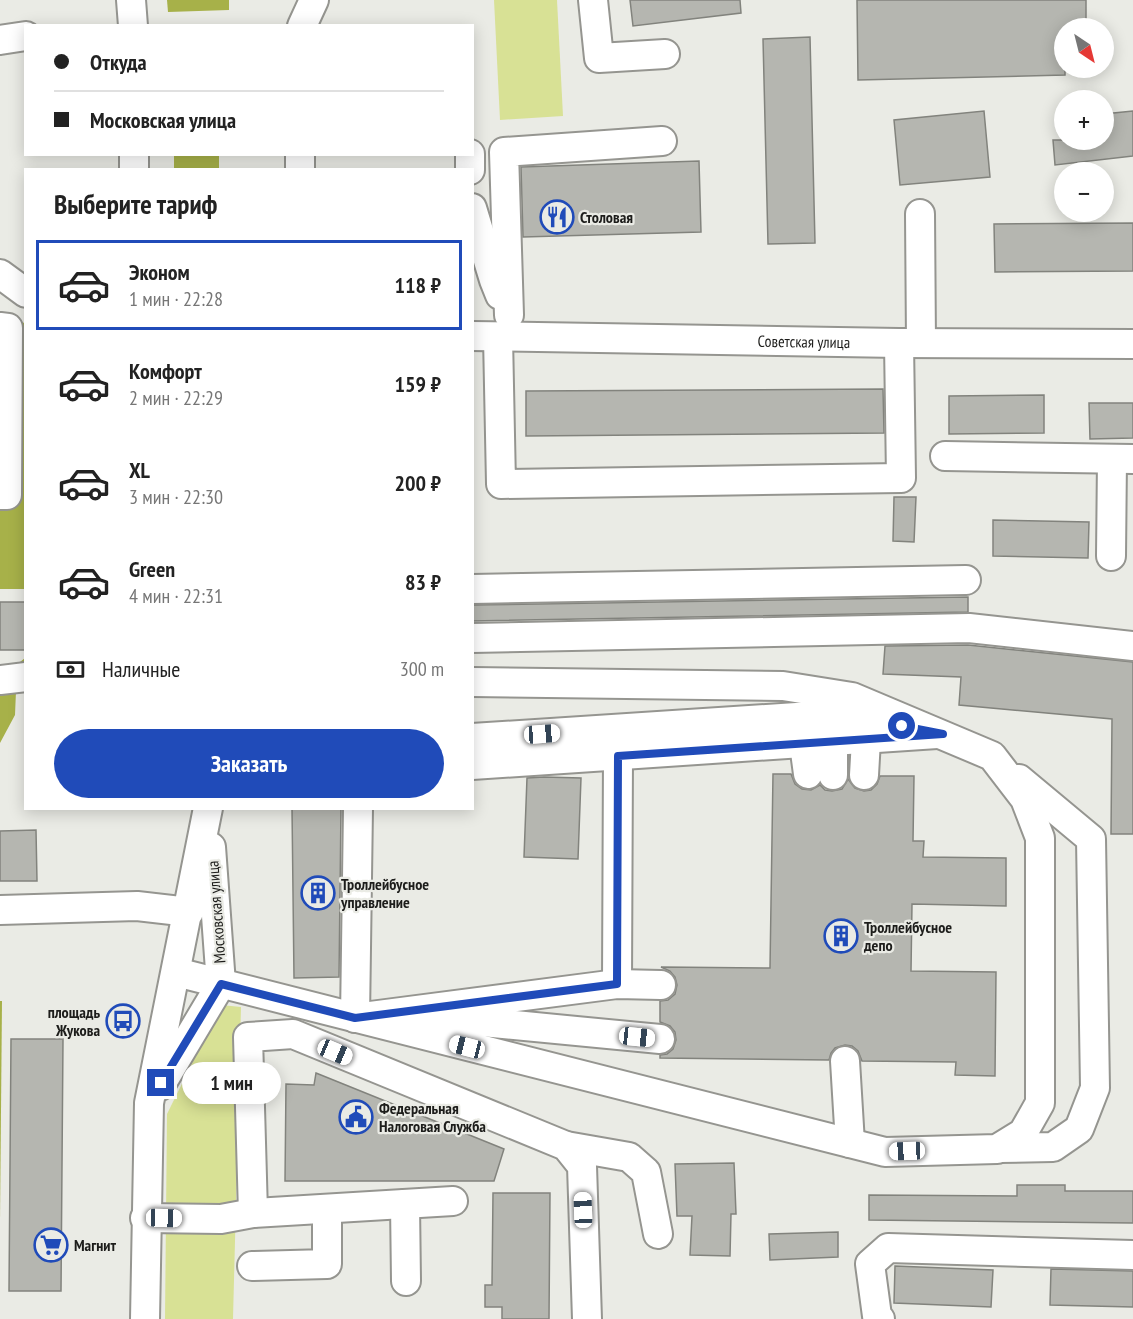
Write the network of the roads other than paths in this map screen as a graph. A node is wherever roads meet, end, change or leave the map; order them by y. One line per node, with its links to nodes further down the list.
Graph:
1 (132, 0): 4 (street)
2 (314, 0): 5 (street)
3 (594, 0): 8 (street)
4 (133, 24)
5 (303, 24)
6 (24, 36): 7 (street)
7 (0, 40)
8 (665, 54)
9 (662, 141): 15 (street)
10 (920, 214): 16 (street)
11 (474, 215): 15 (street)
12 (0, 274): 13 (street)
13 (24, 292)
14 (4, 328): 20 (street)
15 (497, 331): 16 (street, Советская улица); 16 (street)
16 (910, 343): 17 (street, Советская улица)
17 (1133, 344)
18 (945, 456): 19 (street)
19 (1122, 459): 21 (street)
20 (0, 495)
21 (1111, 556)
22 (966, 580): 23 (street)
23 (474, 589)
24 (474, 638): 25 (street)
25 (1133, 646)
26 (24, 677): 27 (street)
27 (0, 680)
28 (474, 682): 29 (street)
29 (783, 686): 30 (street); 31 (street)
30 (474, 695)
31 (943, 734): 32 (street); 33 (street); 37 (street)
32 (474, 738)
33 (866, 740): 34 (street); 39 (street)
34 (833, 742): 35 (street); 35 (street)
35 (804, 744): 36 (street)
36 (618, 756): 38 (street); 48 (street)
37 (992, 756): 56 (street); 56 (street)
38 (474, 765)
39 (864, 776)
40 (208, 810): 44 (street, Московская улица)
41 (208, 810): 45 (street, Московская улица)
42 (358, 810): 51 (street)
43 (0, 910): 44 (street)
44 (187, 922): 45 (street); 46 (street, Московская улица)
45 (218, 940): 47 (street, Московская улица)
46 (176, 972): 47 (street); 53 (street, Московская улица)
47 (221, 984): 51 (street); 53 (street, Московская улица)
48 (617, 984): 49 (street); 50 (street)
49 (410, 1011): 50 (street); 50 (street); 51 (street)
50 (660, 1012)
51 (355, 1018): 54 (street)
52 (845, 1060): 54 (street)
53 (149, 1103): 61 (street, Московская улица)
54 (850, 1143): 56 (street)
55 (566, 1146): 60 (street); 62 (street); 67 (street)
56 (997, 1149)
57 (453, 1201): 58 (street)
58 (405, 1204): 59 (street); 65 (street)
59 (327, 1209): 60 (street); 64 (street)
60 (253, 1213): 61 (street)
61 (146, 1218): 66 (street, Московская улица)
62 (658, 1234)
63 (1133, 1255): 68 (street)
64 (252, 1266)
65 (406, 1281)
66 (145, 1319)
67 (587, 1319)
68 (880, 1319)

